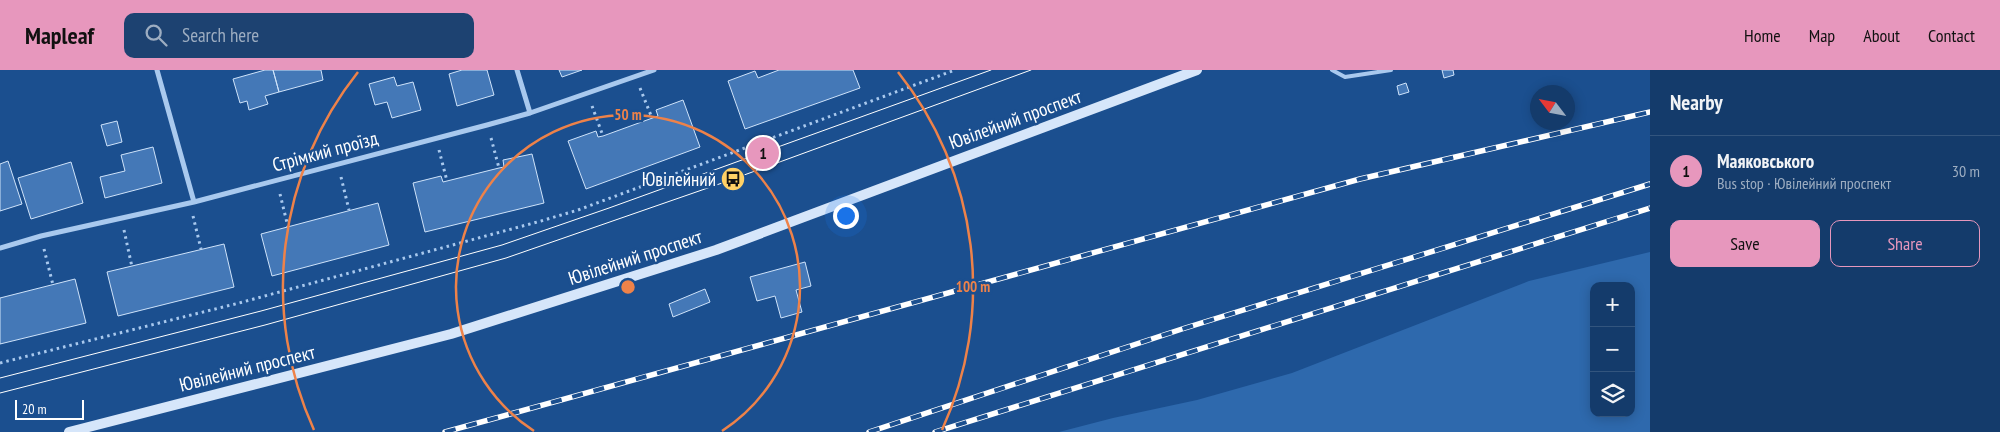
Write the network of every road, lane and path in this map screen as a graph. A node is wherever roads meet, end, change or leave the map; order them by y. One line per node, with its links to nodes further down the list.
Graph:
1 (157, 70): 19 (street)
2 (517, 70): 10 (street)
3 (654, 70): 8 (street, Стрімкий проїзд)
4 (955, 70): 28 (path)
5 (1197, 70): 29 (main road, Ювілейний проспект)
6 (1332, 70): 7 (lane)
7 (1391, 70)
8 (635, 76): 9 (street, Стрімкий проїзд); 11 (path)
9 (587, 93): 10 (street, Стрімкий проїзд); 13 (path)
10 (530, 113): 12 (street, Стрімкий проїзд)
11 (652, 118)
12 (487, 125): 14 (street, Стрімкий проїзд); 16 (path)
13 (602, 136)
14 (436, 138): 15 (street, Стрімкий проїзд); 18 (path)
15 (338, 164): 17 (street, Стрімкий проїзд); 20 (path)
16 (500, 168)
17 (277, 180): 19 (street, Стрімкий проїзд); 22 (path)
18 (447, 181)
19 (192, 202): 21 (street, Стрімкий проїзд); 25 (path)
20 (349, 210)
21 (122, 218): 23 (street, Стрімкий проїзд); 26 (path)
22 (288, 227)
23 (41, 236): 24 (street, Стрімкий проїзд); 27 (path)
24 (0, 248)
25 (201, 250)
26 (132, 266)
27 (53, 285)
28 (0, 363)
29 (69, 432)

